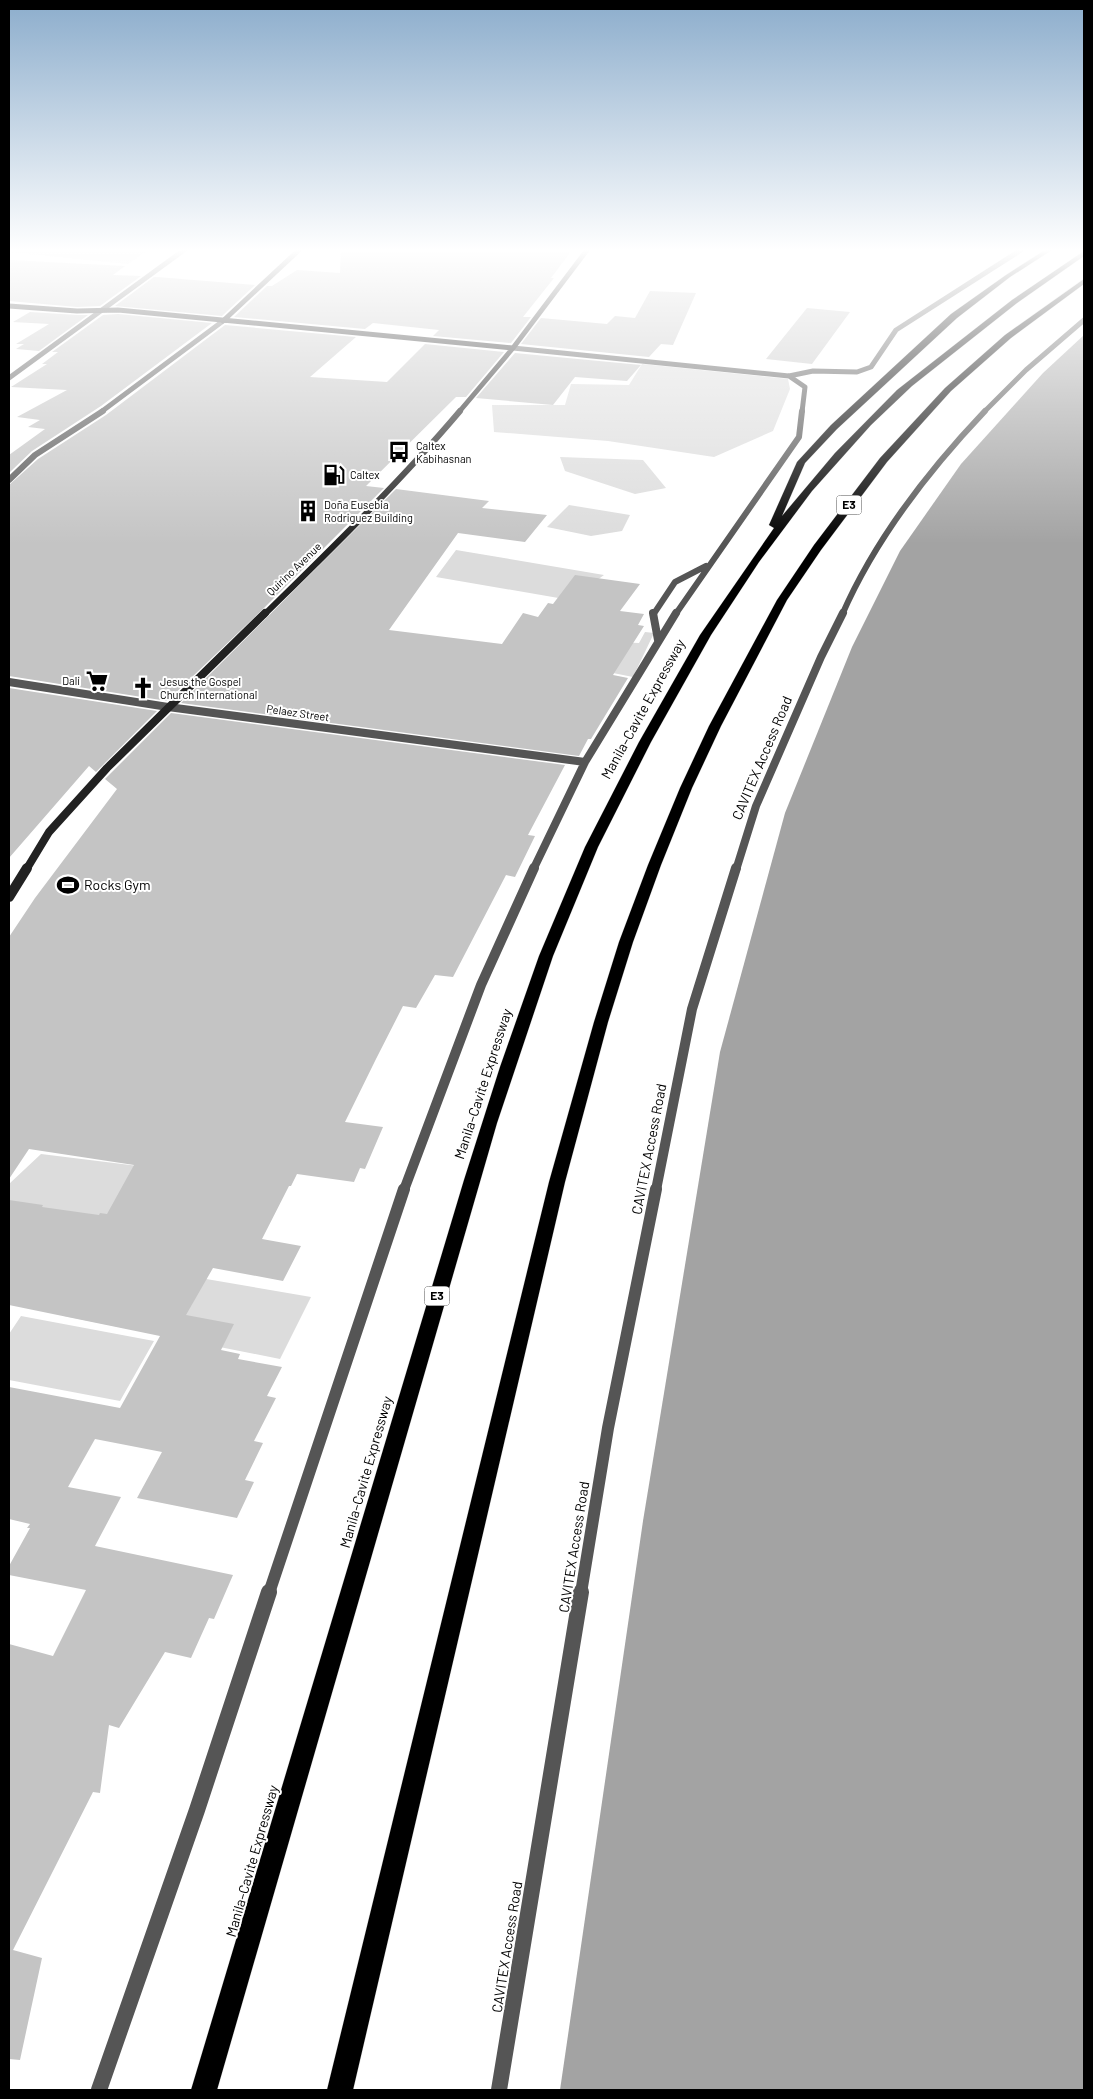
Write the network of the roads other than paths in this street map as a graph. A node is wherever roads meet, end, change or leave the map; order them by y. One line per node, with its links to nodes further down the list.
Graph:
1 (50, 348): 10 (street)
2 (187, 348): 11 (street)
3 (513, 348): 9 (street); 16 (main road, Quirino Avenue)
4 (884, 348): 9 (street)
5 (919, 348): 12 (highway)
6 (955, 348): 12 (highway, Manila–Cavite Expressway / E3)
7 (994, 348): 21 (highway, E3)
8 (1050, 348): 22 (street, CAVITEX Access Road)
9 (789, 376): 13 (street)
10 (9, 378)
11 (9, 480)
12 (767, 542): 20 (highway, Manila–Cavite Expressway / E3)
13 (707, 566): 14 (street); 14 (street)
14 (658, 640): 17 (street)
15 (9, 682): 16 (street, Pelaez Street)
16 (168, 707): 17 (street, Pelaez Street); 18 (main road, Quirino Avenue)
17 (585, 762): 19 (street)
18 (9, 897)
19 (99, 2090)
20 (204, 2090)
21 (340, 2090)
22 (499, 2090)

